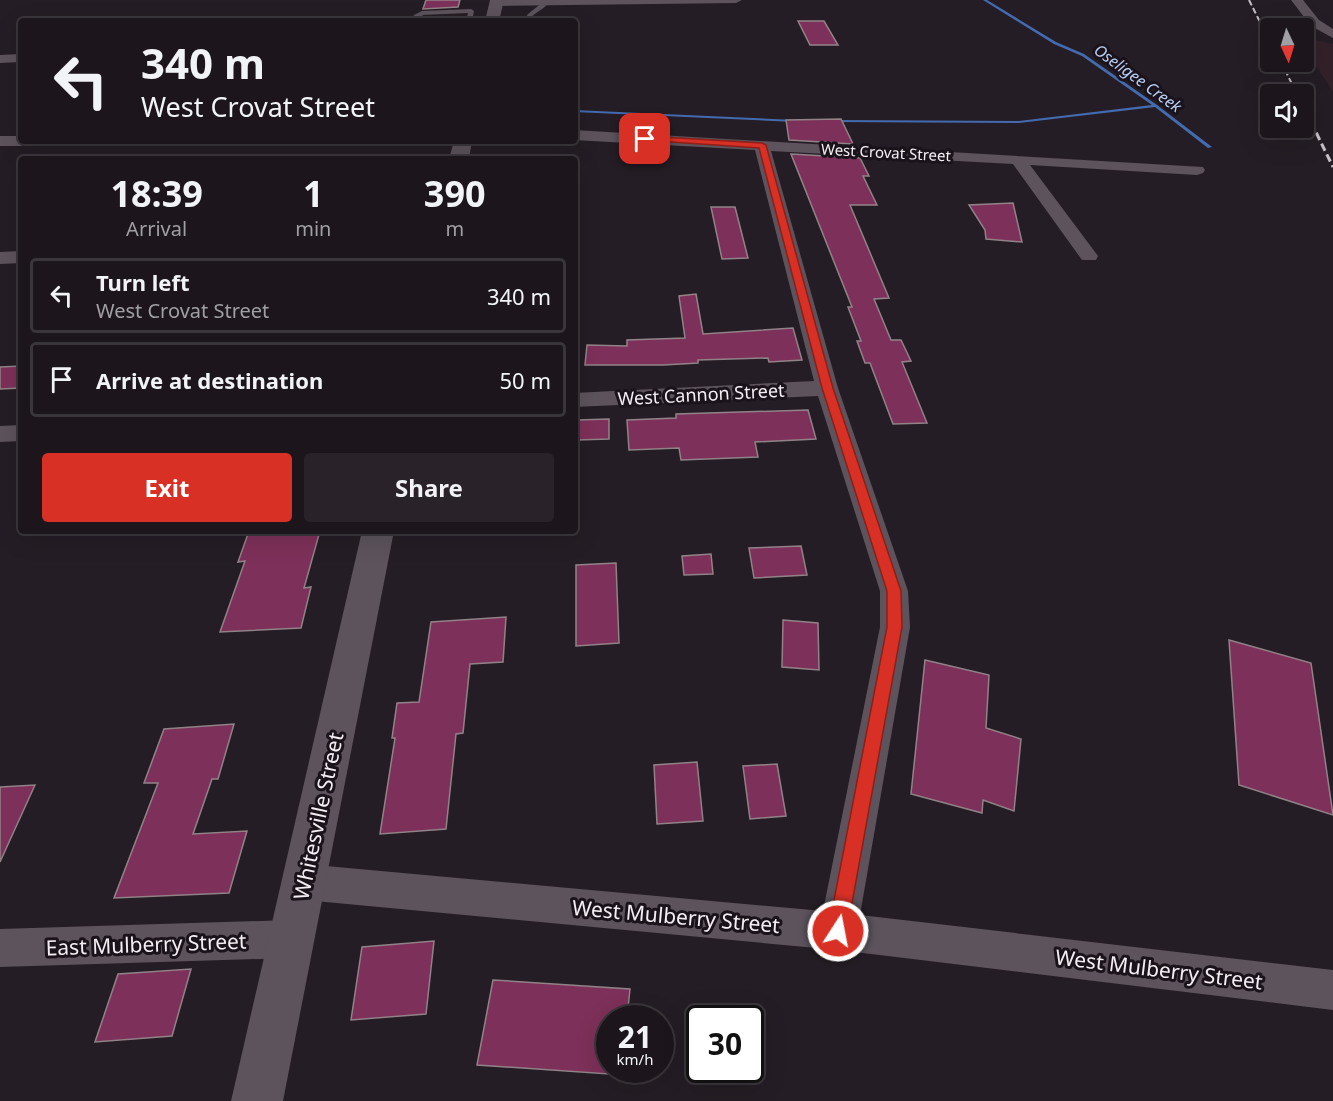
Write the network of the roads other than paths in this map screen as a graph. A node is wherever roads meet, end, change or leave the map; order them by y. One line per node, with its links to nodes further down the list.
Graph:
1 (736, 0): 3 (street)
2 (1297, 0): 10 (street)
3 (611, 1): 4 (street)
4 (544, 3): 5 (street); 9 (lane)
5 (494, 10): 8 (lane)
6 (416, 18): 7 (lane)
7 (470, 18)
8 (473, 18)
9 (527, 18)
10 (1333, 34)
11 (18, 58): 12 (street)
12 (0, 59)
13 (578, 135): 16 (street, West Crovat Street)
14 (0, 141): 15 (street)
15 (18, 141)
16 (762, 145): 17 (street, West Crovat Street); 22 (street)
17 (1018, 160): 18 (street, West Crovat Street); 19 (street)
18 (1197, 170)
19 (1089, 256)
20 (18, 257): 21 (street)
21 (0, 258)
22 (828, 388): 23 (street, West Cannon Street); 28 (street)
23 (578, 400)
24 (18, 432): 25 (street)
25 (0, 434)
26 (377, 534): 27 (main road, Whitesville Street)
27 (304, 882): 28 (street, West Mulberry Street); 29 (main road, Whitesville Street)
28 (838, 931): 31 (street, West Mulberry Street)
29 (292, 939): 30 (street, East Mulberry Street); 32 (main road, Whitesville Street)
30 (0, 948)
31 (1333, 990)
32 (257, 1101)

